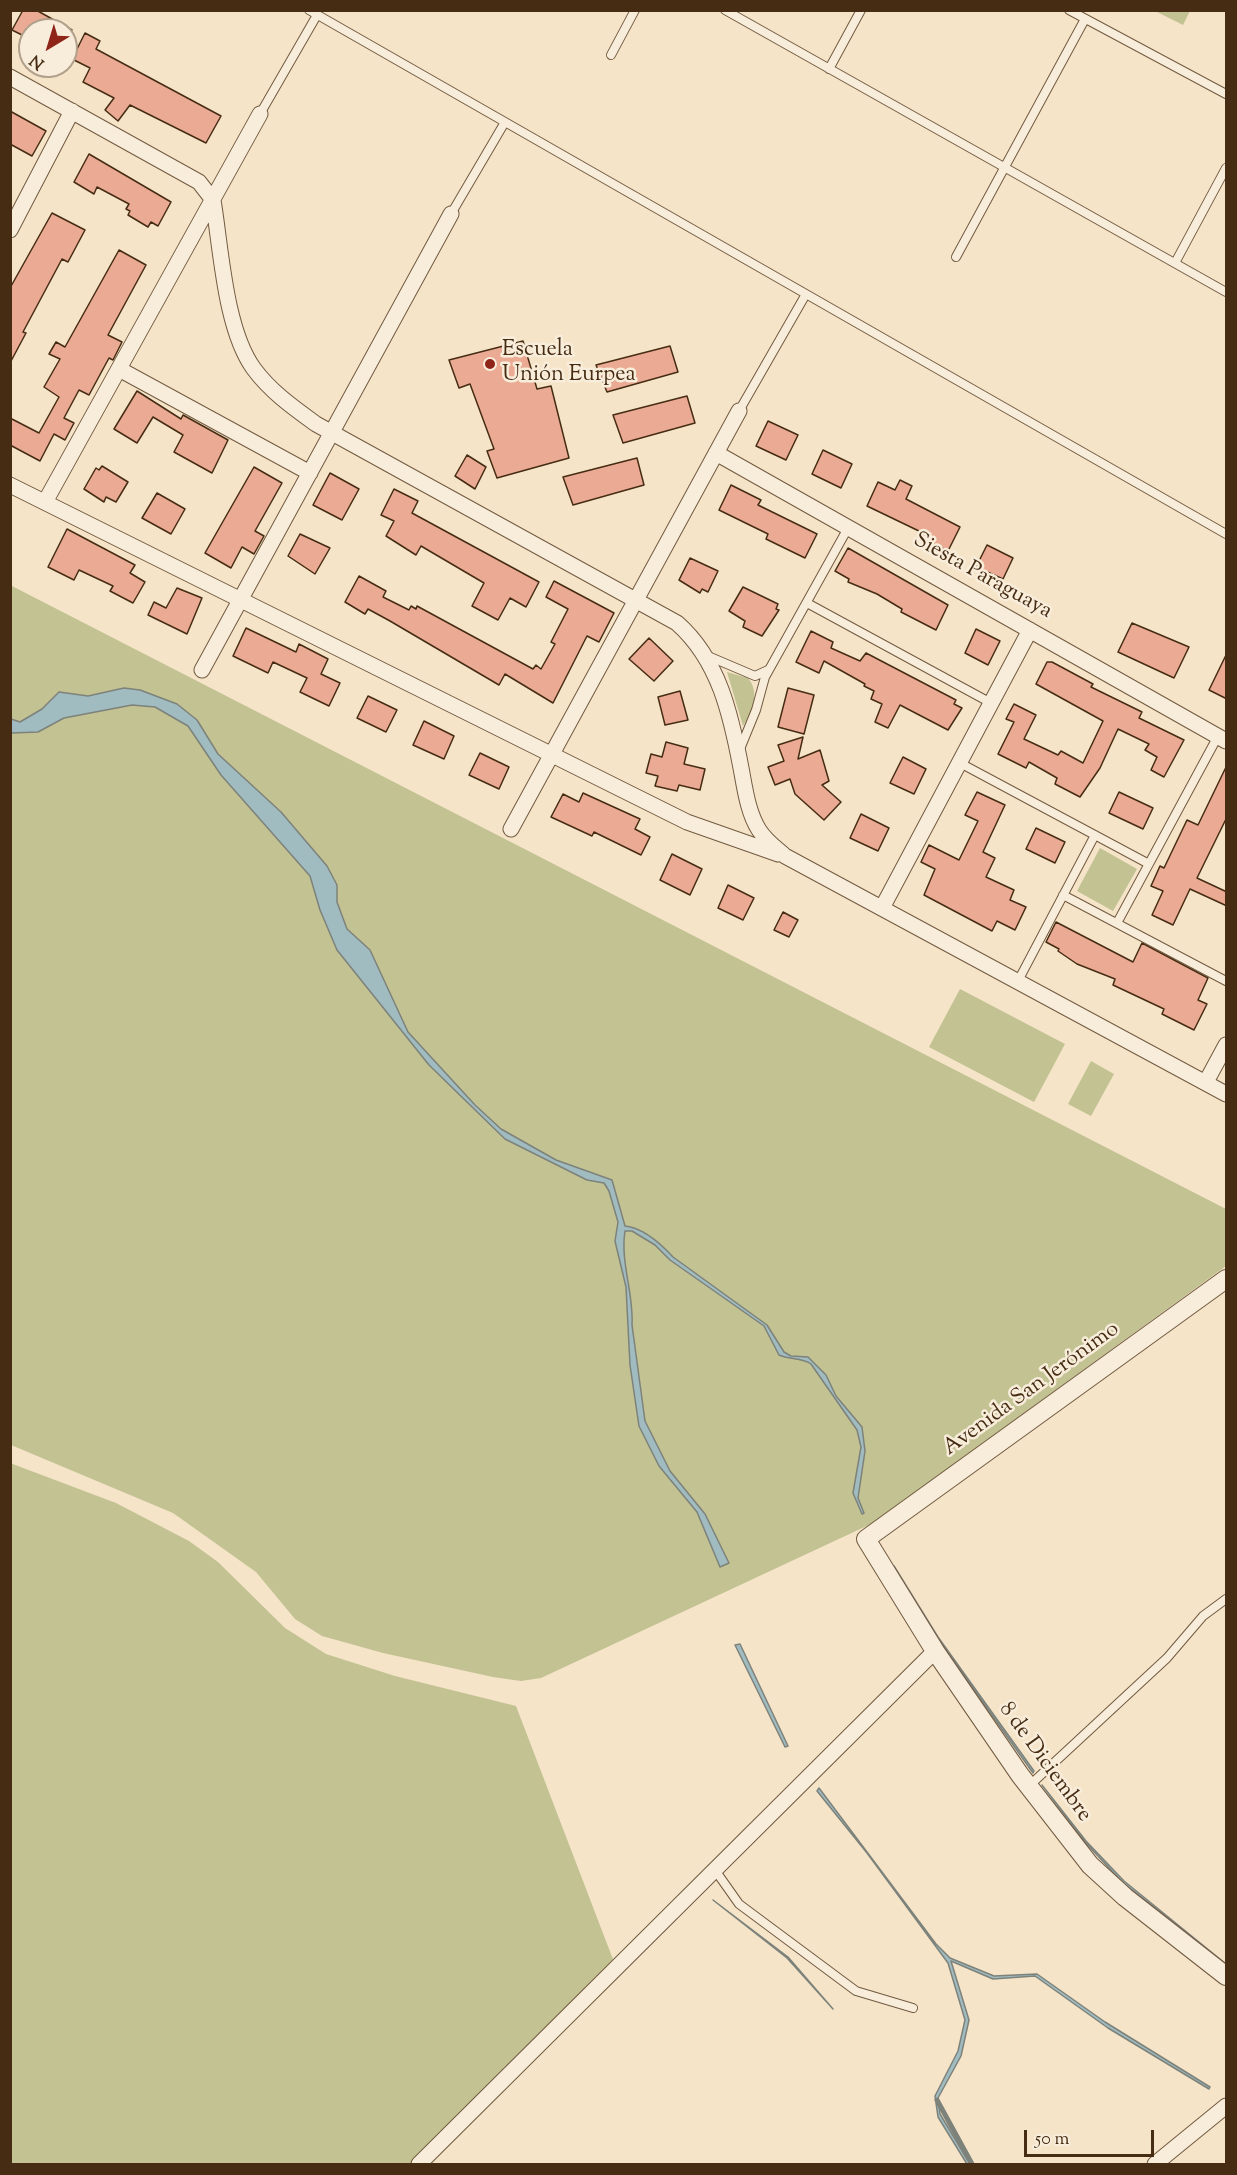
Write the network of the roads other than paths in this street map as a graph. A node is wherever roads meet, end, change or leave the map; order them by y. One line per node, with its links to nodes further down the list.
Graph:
1 (309, 10): 6 (lane)
2 (635, 10): 8 (lane)
3 (725, 10): 9 (lane)
4 (861, 10): 9 (lane)
5 (1069, 10): 7 (lane)
6 (317, 15): 13 (lane); 14 (lane)
7 (1085, 19): 11 (lane); 15 (lane)
8 (611, 55)
9 (829, 69): 15 (lane)
10 (10, 77): 12 (street)
11 (1227, 94)
12 (72, 111): 17 (street); 19 (street)
13 (260, 114): 17 (street)
14 (505, 122): 18 (lane); 23 (lane)
15 (1005, 168): 20 (lane); 21 (lane)
16 (1227, 168): 21 (lane)
17 (213, 200): 24 (street); 26 (street)
18 (451, 214): 26 (street)
19 (10, 230)
20 (956, 256)
21 (1175, 263): 22 (lane)
22 (1227, 292)
23 (806, 294): 25 (lane); 32 (lane)
24 (119, 369): 28 (street); 30 (street)
25 (740, 411): 27 (street)
26 (332, 433): 28 (street); 34 (street)
27 (716, 453): 31 (street, Siesta Paraguaya); 34 (street)
28 (310, 473): 33 (street)
29 (10, 485): 30 (street)
30 (45, 502): 33 (street)
31 (849, 528): 35 (lane); 36 (street, Siesta Paraguaya)
32 (1227, 534)
33 (241, 600): 39 (street); 42 (street)
34 (636, 601): 37 (street); 42 (street)
35 (807, 603): 38 (lane); 40 (lane)
36 (1030, 630): 40 (street); 41 (street, Siesta Paraguaya)
37 (704, 652): 38 (lane); 43 (street)
38 (771, 667): 43 (lane)
39 (202, 670)
40 (991, 703): 44 (street)
41 (1222, 738): 48 (lane)
42 (552, 754): 45 (street); 47 (street)
43 (739, 754): 47 (street)
44 (960, 763): 46 (lane); 50 (street)
45 (511, 829)
46 (1095, 835): 48 (lane); 49 (lane)
47 (785, 856): 50 (street)
48 (1149, 864): 51 (lane)
49 (1064, 895): 51 (lane); 52 (lane)
50 (882, 908): 52 (street)
51 (1117, 923): 53 (lane)
52 (1018, 981): 55 (street)
53 (1227, 981)
54 (1227, 1045): 55 (street)
55 (1206, 1082): 56 (street)
56 (1227, 1094)
57 (1227, 1279): 58 (street, Avenida San Jerónimo)
58 (866, 1539): 60 (street, 8 de Diciembre)
59 (1227, 1599): 61 (lane)
60 (935, 1651): 61 (street, 8 de Diciembre); 62 (street)
61 (1029, 1786): 63 (street, 8 de Diciembre)
62 (715, 1870): 64 (lane); 66 (street)
63 (1227, 1976)
64 (913, 2008)
65 (1227, 2106): 67 (street)
66 (419, 2164)
67 (1155, 2164)

